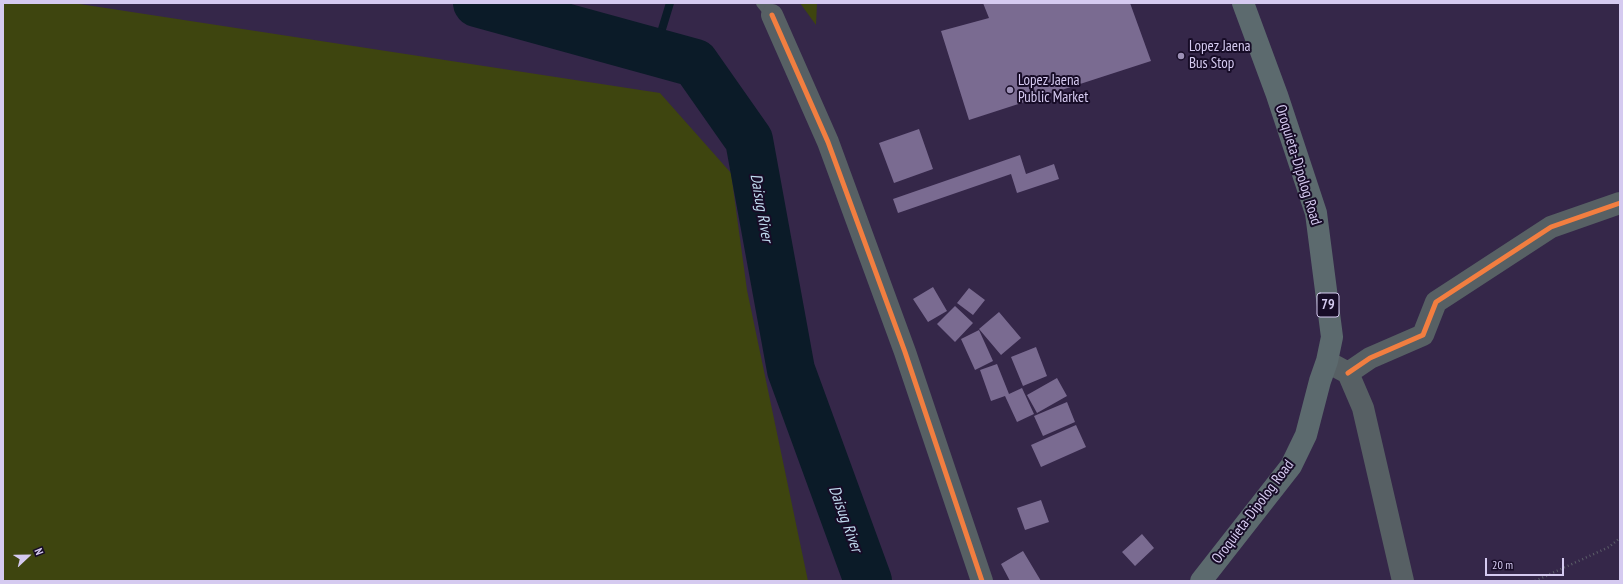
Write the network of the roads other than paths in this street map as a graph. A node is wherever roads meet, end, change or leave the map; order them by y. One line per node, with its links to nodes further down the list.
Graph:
1 (1243, 3): 4 (highway, Oroquieta-Dipolog Road / 79)
2 (767, 9): 6 (street)
3 (1620, 203): 5 (street)
4 (1327, 361): 5 (street); 7 (highway, Oroquieta-Dipolog Road / 79)
5 (1348, 373): 8 (street)
6 (982, 581)
7 (1200, 581)
8 (1404, 581)

